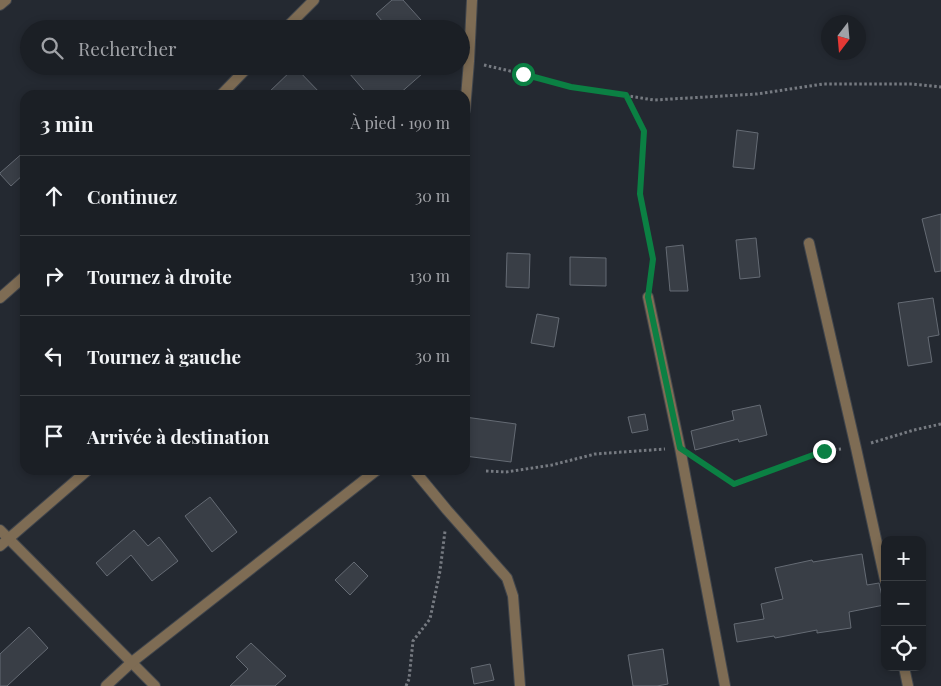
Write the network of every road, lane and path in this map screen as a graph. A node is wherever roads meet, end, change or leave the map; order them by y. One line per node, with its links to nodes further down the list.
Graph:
1 (6, 0): 4 (street)
2 (314, 0): 5 (street)
3 (472, 0): 6 (street)
4 (0, 5)
5 (294, 20)
6 (470, 41)
7 (470, 61): 13 (path)
8 (240, 75): 11 (street)
9 (468, 75): 12 (street)
10 (941, 87): 13 (path)
11 (225, 90)
12 (467, 90)
13 (626, 95): 16 (path)
14 (809, 242): 20 (street)
15 (20, 280): 17 (street)
16 (648, 297): 19 (street)
17 (0, 298)
18 (941, 424): 20 (path)
19 (680, 448): 20 (path); 21 (path); 36 (street)
20 (856, 448): 29 (street)
21 (486, 471)
22 (82, 475): 27 (street)
23 (370, 475): 30 (street)
24 (418, 475): 25 (street)
25 (447, 510): 34 (path); 35 (street)
26 (0, 530): 27 (street)
27 (9, 539): 28 (street); 30 (street)
28 (0, 546)
29 (881, 562)
30 (132, 662): 32 (street); 33 (street)
31 (905, 671): 37 (street)
32 (106, 686)
33 (154, 686)
34 (406, 686)
35 (520, 686)
36 (725, 686)
37 (908, 686)

